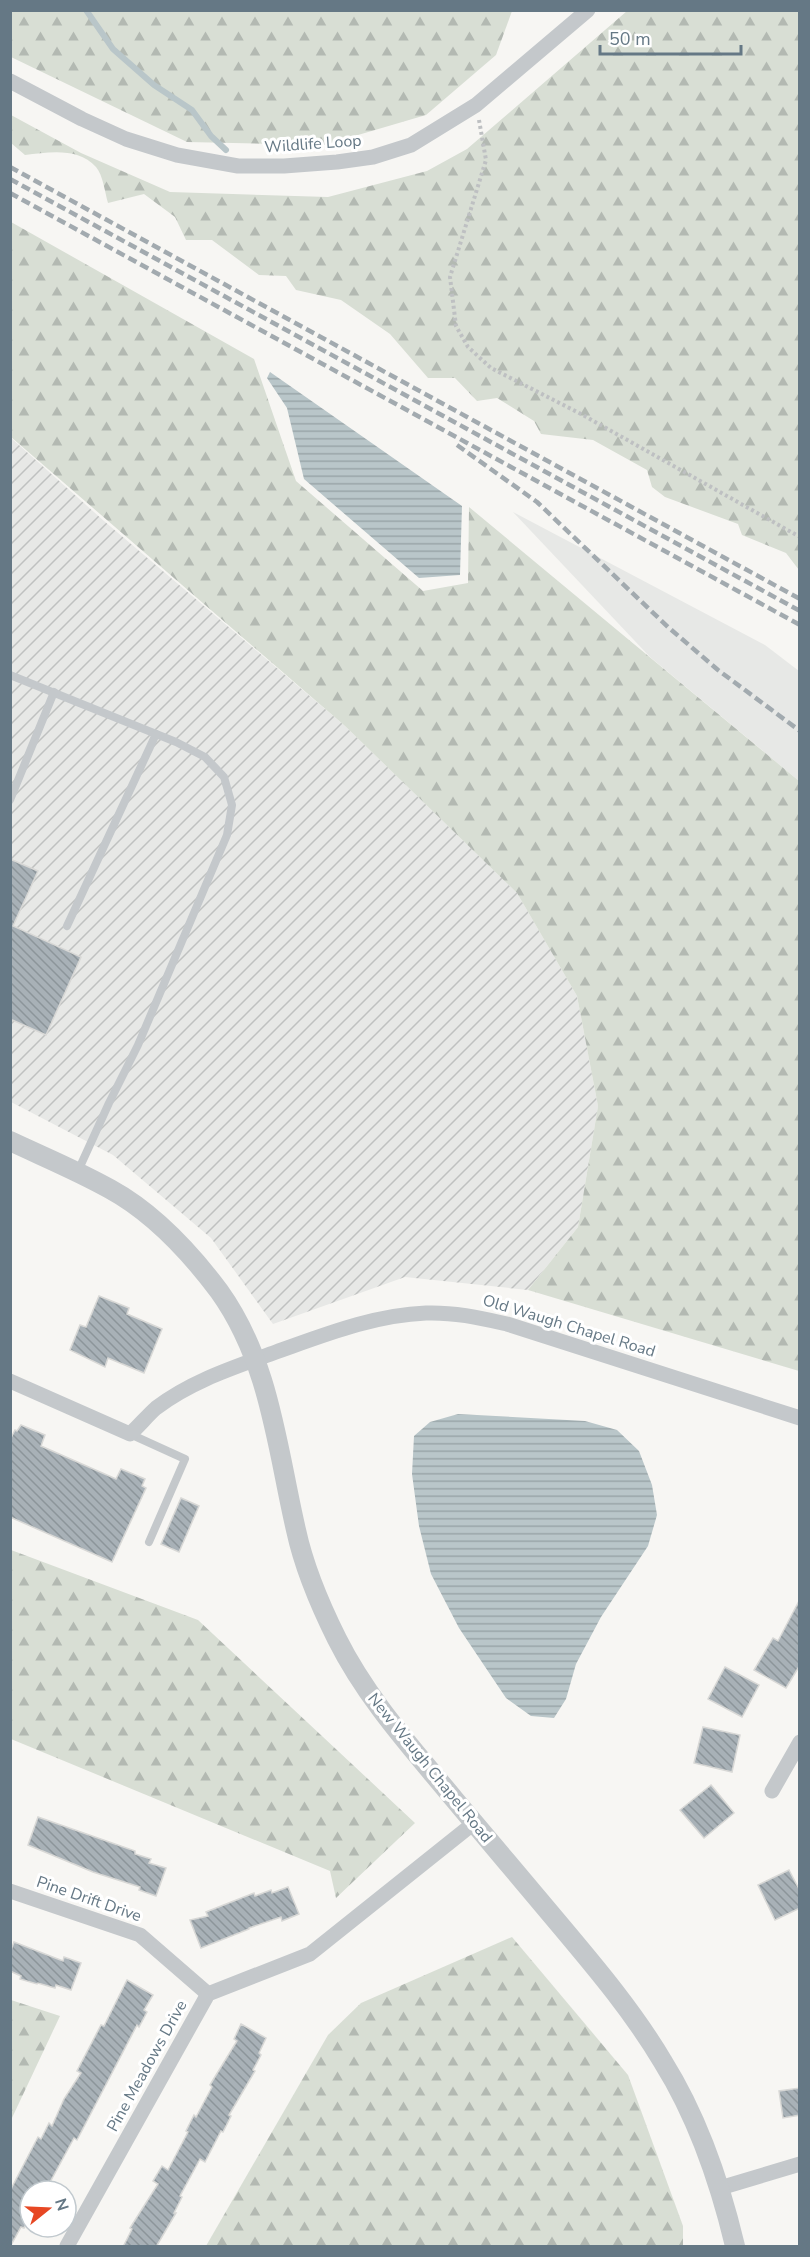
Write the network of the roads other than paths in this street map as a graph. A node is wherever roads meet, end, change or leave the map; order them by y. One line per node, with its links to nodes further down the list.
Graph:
1 (588, 10): 2 (street, Wildlife Loop)
2 (10, 81)
3 (10, 675): 4 (lane)
4 (54, 692): 5 (lane); 6 (lane)
5 (156, 734): 7 (lane); 9 (lane)
6 (10, 800)
7 (68, 926)
8 (10, 1142): 9 (street, New Waugh Chapel Road)
9 (77, 1172): 10 (street, New Waugh Chapel Road)
10 (256, 1359): 12 (street, Old Waugh Chapel Road); 13 (street, Old Waugh Chapel Road); 17 (street, New Waugh Chapel Road)
11 (10, 1382): 13 (street)
12 (800, 1418)
13 (130, 1434): 14 (lane)
14 (148, 1542)
15 (800, 1742): 16 (street)
16 (772, 1791)
17 (474, 1823): 19 (street, Pine Meadows Drive); 21 (street, New Waugh Chapel Road)
18 (10, 1891): 19 (street, Pine Drift Drive)
19 (208, 1994): 22 (street, Pine Meadows Drive)
20 (800, 2164): 21 (street)
21 (720, 2188): 23 (street, New Waugh Chapel Road)
22 (67, 2247)
23 (735, 2247)

